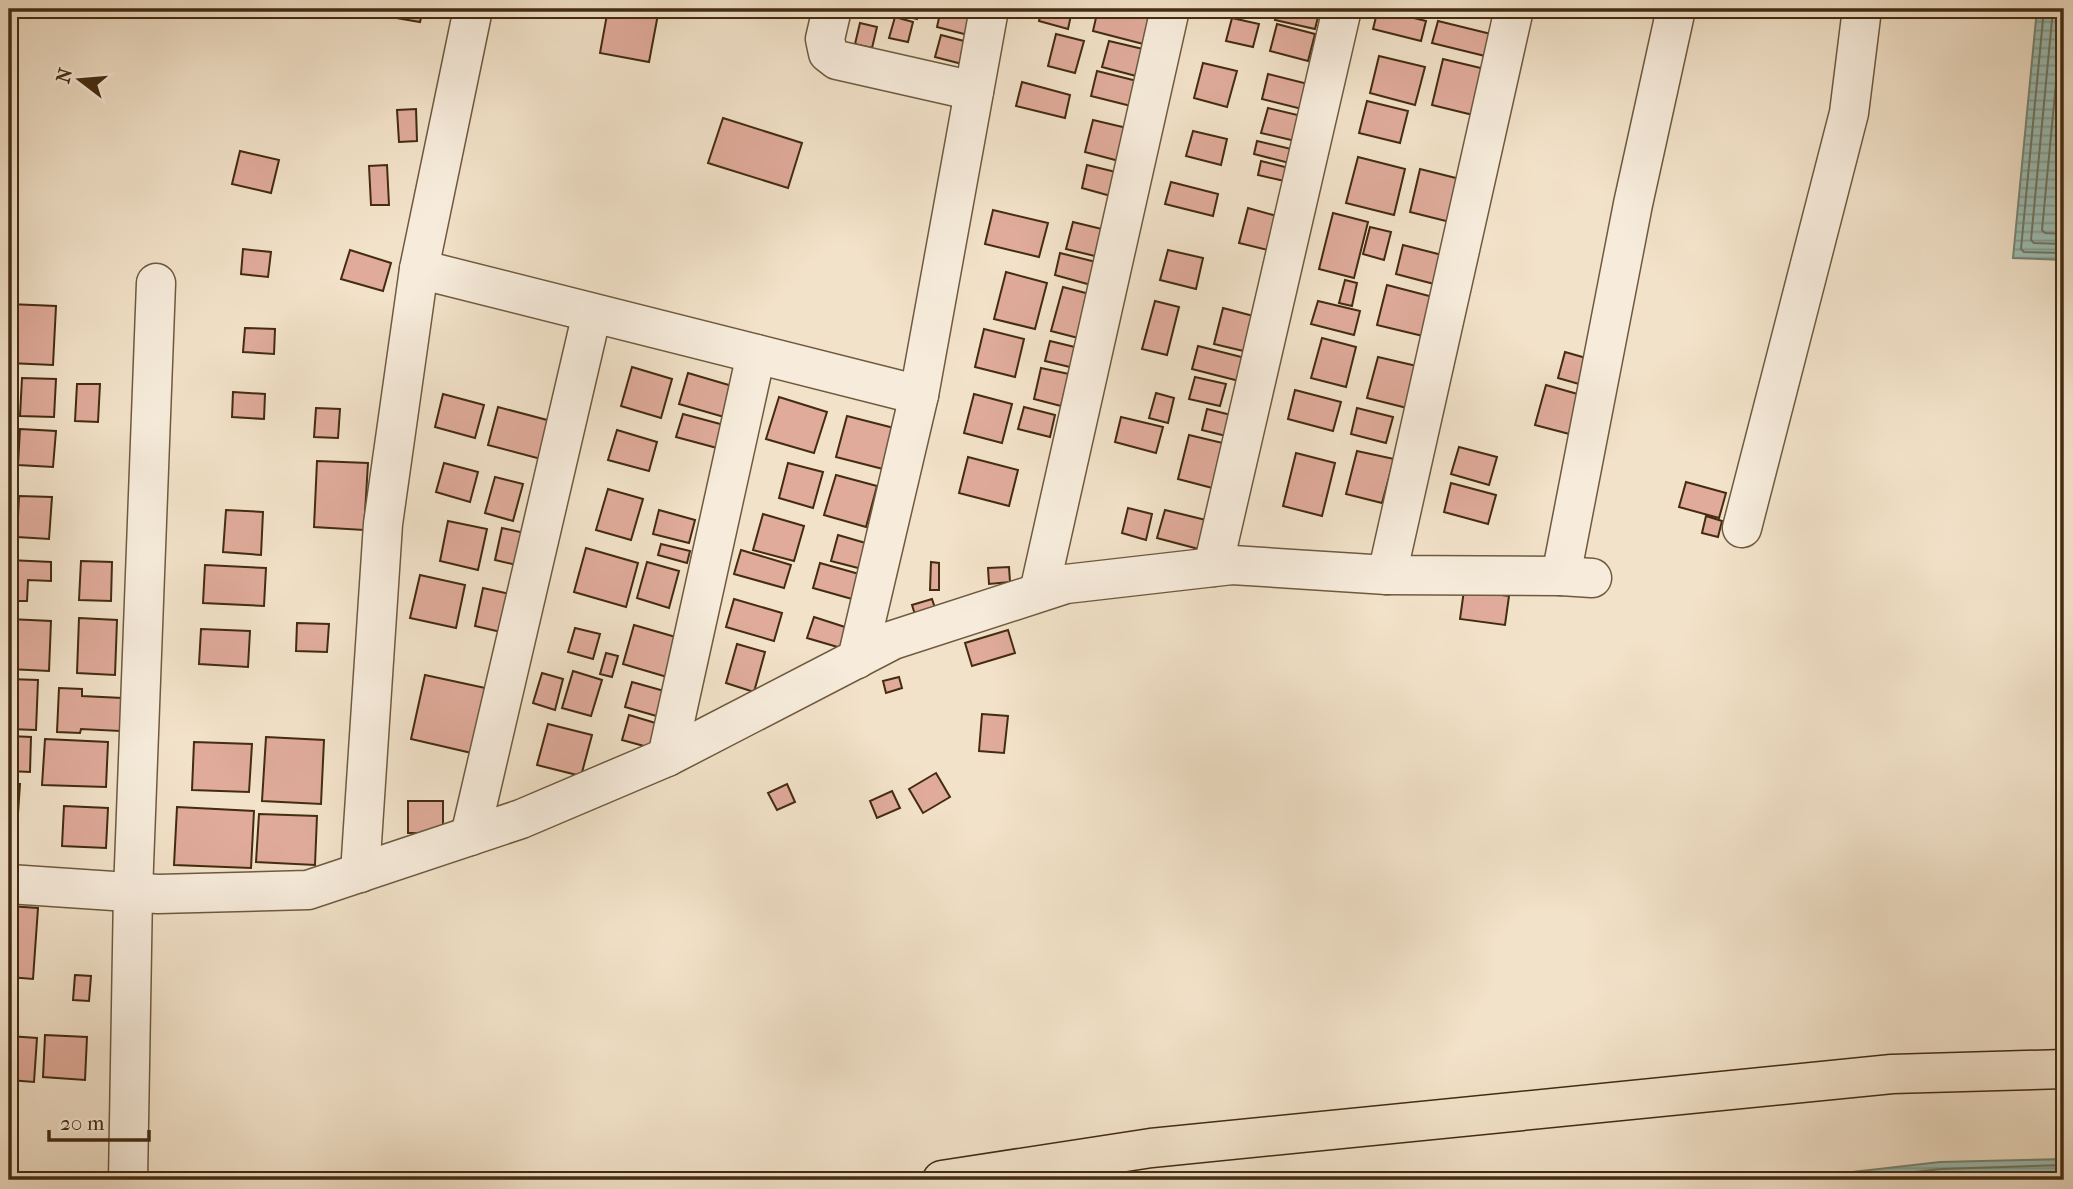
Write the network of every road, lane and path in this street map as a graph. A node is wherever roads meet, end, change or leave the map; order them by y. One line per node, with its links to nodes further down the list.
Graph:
1 (473, 9): 10 (street)
2 (832, 9): 9 (street)
3 (989, 9): 9 (street)
4 (1170, 9): 18 (street)
5 (1342, 9): 16 (street)
6 (1514, 9): 17 (street)
7 (1676, 9): 17 (street)
8 (1862, 9): 15 (street)
9 (974, 91): 14 (street)
10 (419, 269): 12 (street); 22 (street)
11 (156, 283): 24 (street)
12 (592, 313): 13 (street); 21 (street)
13 (755, 354): 14 (street); 20 (street)
14 (919, 395): 19 (street)
15 (1741, 528)
16 (1213, 567): 17 (street); 18 (street)
17 (1387, 575)
18 (1039, 592): 19 (street)
19 (857, 659): 20 (street)
20 (667, 757): 21 (street)
21 (470, 836): 22 (street)
22 (360, 873): 24 (street)
23 (9, 884): 24 (street)
24 (133, 892): 26 (street)
25 (2064, 1069): 27 (main road)
26 (128, 1180)
27 (942, 1180)

